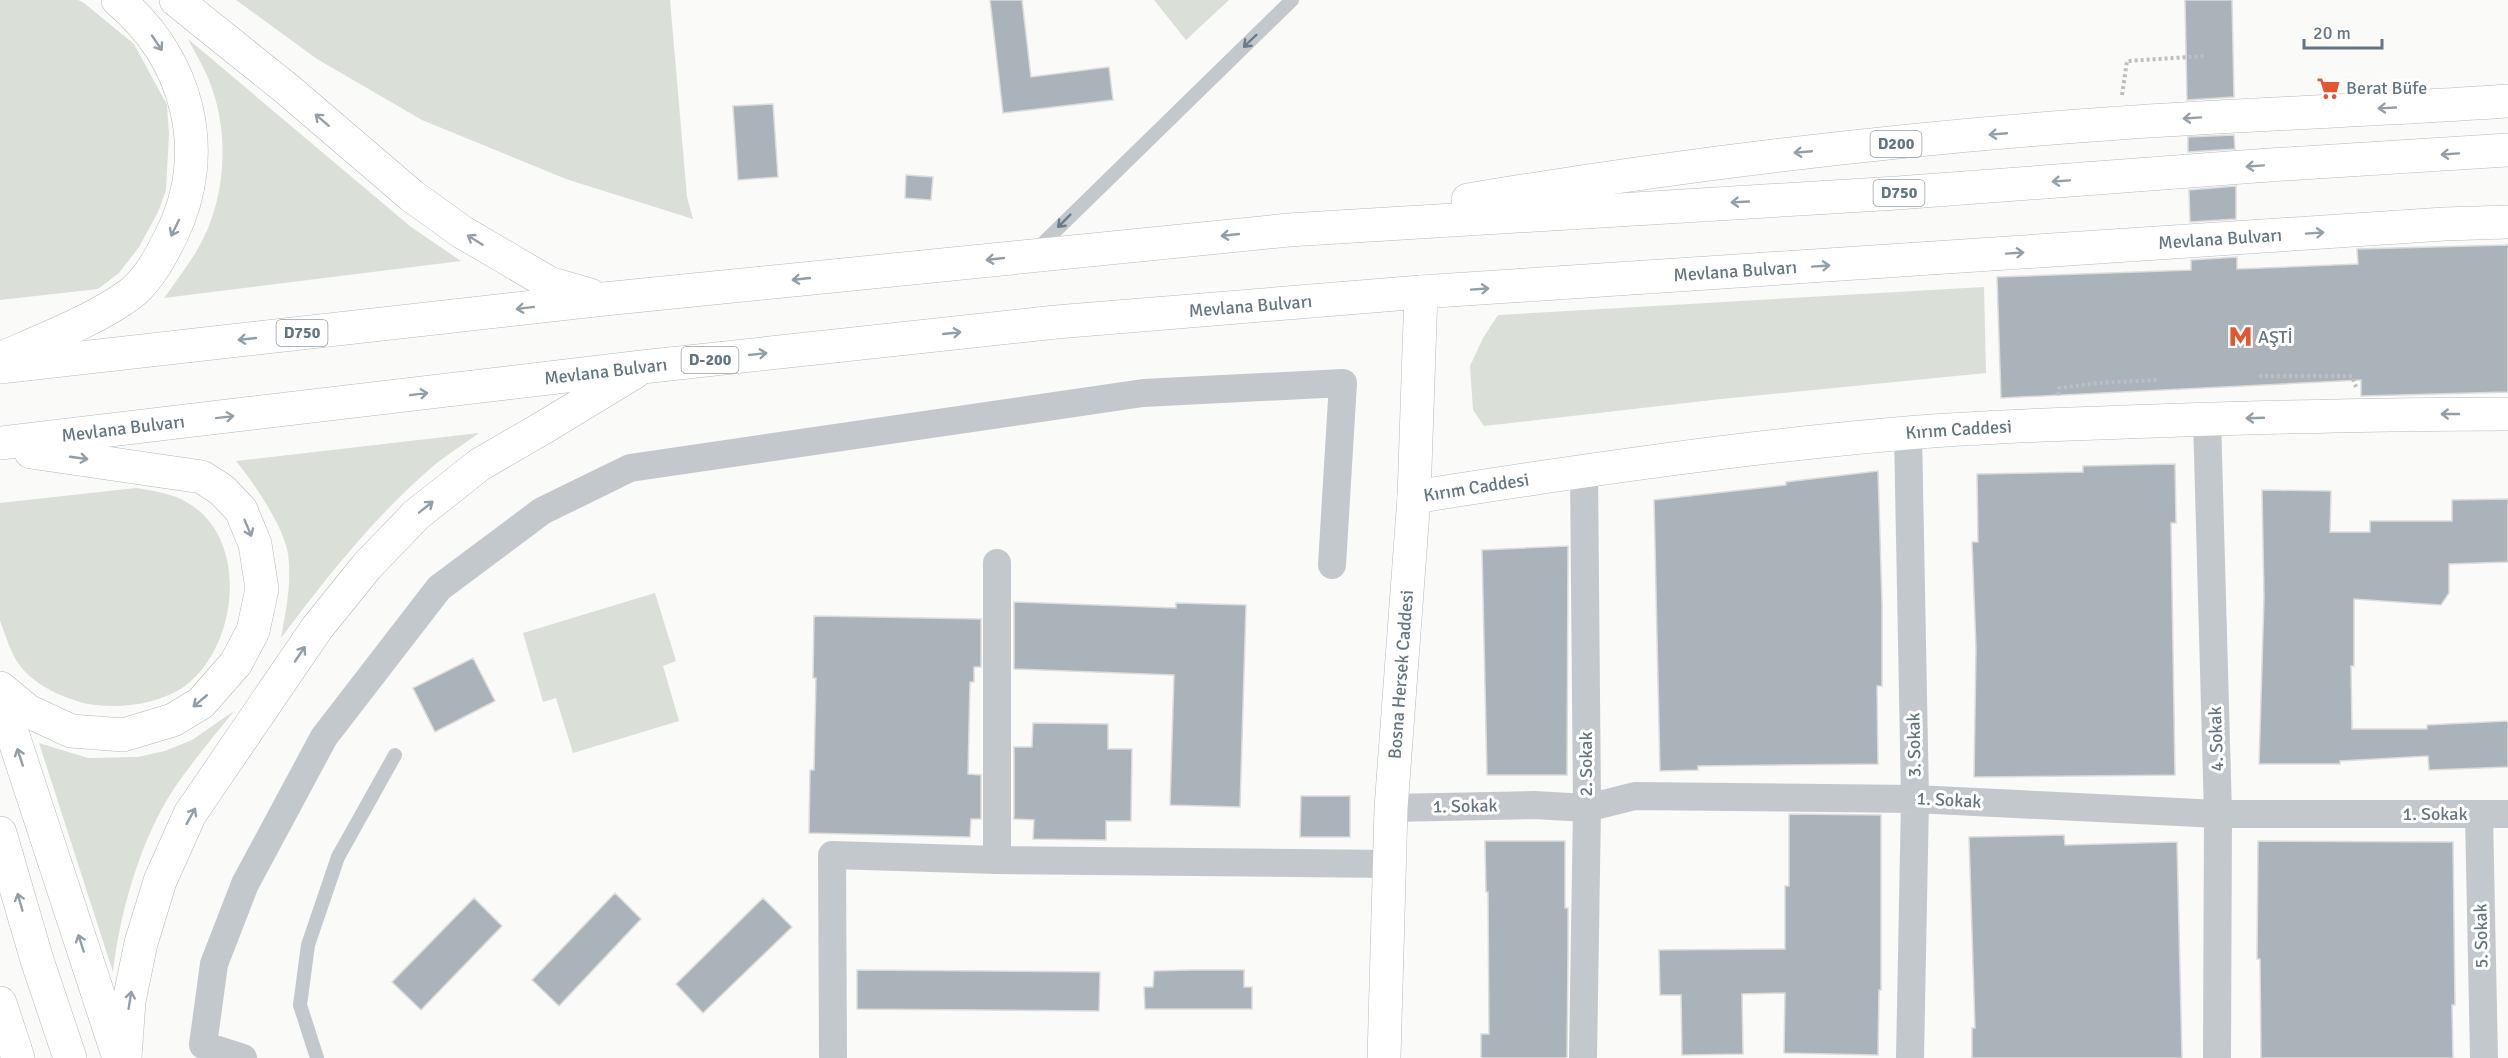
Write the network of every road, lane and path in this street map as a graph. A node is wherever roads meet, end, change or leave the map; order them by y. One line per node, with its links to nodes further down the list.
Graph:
1 (118, 0): 15 (main road, one-way to 15)
2 (176, 0): 14 (main road, one-way to 2)
3 (1292, 0): 12 (lane, one-way to 12)
4 (2205, 56): 5 (path)
5 (2127, 61)
6 (2508, 84): 8 (main road)
7 (2508, 101): 8 (main road, D200)
8 (2433, 106): 11 (main road, D200, one-way to 11)
9 (2508, 150): 11 (main road, D750, one-way to 11)
10 (2508, 222): 13 (main road, Mevlana Bulvarı, one-way to 10)
11 (1289, 230): 12 (main road, one-way to 12)
12 (1030, 255): 14 (main road, one-way to 14)
13 (1421, 292): 17 (main road, Mevlana Bulvarı / D-200, one-way to 13); 27 (main road, Bosna Hersek Caddesi)
14 (604, 299): 16 (main road, D750, one-way to 16)
15 (0, 358)
16 (0, 367)
17 (642, 367): 25 (main road, Mevlana Bulvarı / D-200, one-way to 17); 48 (main road, one-way to 17)
18 (2312, 375): 19 (path)
19 (2259, 376)
20 (2159, 380): 21 (path)
21 (2097, 383)
22 (2508, 414): 23 (main road, Kırım Caddesi, one-way to 23)
23 (2207, 419): 24 (main road, Kırım Caddesi); 36 (street, 4. Sokak)
24 (1908, 433): 26 (main road, Kırım Caddesi); 33 (street, 3. Sokak)
25 (0, 445): 30 (main road, one-way to 30)
26 (1584, 470): 27 (main road, Kırım Caddesi); 35 (street, 2. Sokak)
27 (1414, 497): 34 (main road, Bosna Hersek Caddesi)
28 (997, 562): 40 (street)
29 (1332, 565): 49 (street)
30 (0, 688)
31 (0, 696): 47 (main road, one-way to 31)
32 (395, 755): 50 (lane)
33 (1915, 799): 35 (street, 1. Sokak); 36 (street, 1. Sokak); 54 (street, 3. Sokak)
34 (1391, 808): 35 (street, 1. Sokak); 41 (main road, Bosna Hersek Caddesi)
35 (1587, 808): 53 (street, 2. Sokak)
36 (2218, 814): 37 (street, 1. Sokak); 55 (street, 4. Sokak)
37 (2479, 814): 38 (street, 1. Sokak); 56 (street, 5. Sokak)
38 (2508, 814)
39 (0, 833): 46 (main road, one-way to 39)
40 (997, 860): 41 (street); 51 (street)
41 (1391, 864): 52 (main road, Bosna Hersek Caddesi)
42 (0, 1003): 45 (main road)
43 (0, 1052): 44 (main road)
44 (3, 1058)
45 (18, 1058)
46 (70, 1058)
47 (119, 1058)
48 (125, 1058)
49 (243, 1058)
50 (317, 1058)
51 (833, 1058)
52 (1384, 1058)
53 (1583, 1058)
54 (1910, 1058)
55 (2217, 1058)
56 (2484, 1058)

